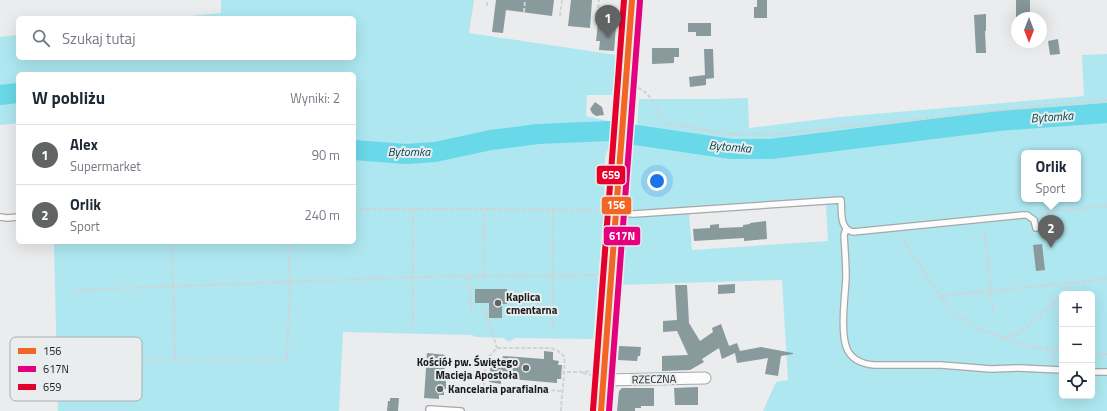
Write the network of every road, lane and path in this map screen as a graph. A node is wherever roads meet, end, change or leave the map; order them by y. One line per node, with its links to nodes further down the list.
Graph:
1 (487, 0): 6 (path)
2 (525, 0): 7 (path)
3 (562, 0): 8 (path)
4 (599, 0): 9 (path)
5 (632, 0): 17 (street)
6 (487, 6)
7 (524, 12)
8 (560, 16)
9 (597, 20)
10 (634, 86): 11 (path)
11 (1107, 100)
12 (1107, 206): 18 (path)
13 (413, 208): 14 (path); 15 (path); 31 (path)
14 (356, 209)
15 (485, 209): 16 (path); 30 (path)
16 (553, 209): 17 (path); 28 (path)
17 (617, 213): 23 (lane); 27 (street)
18 (1027, 215): 21 (lane); 22 (lane)
19 (0, 217): 20 (lane)
20 (16, 217)
21 (896, 227): 23 (lane); 39 (path)
22 (1036, 228)
23 (846, 229): 52 (lane)
24 (985, 232): 37 (path)
25 (172, 244): 35 (path)
26 (288, 244): 33 (path)
27 (612, 273): 28 (path); 58 (street)
28 (554, 275): 30 (path); 43 (path)
29 (469, 276): 30 (path); 31 (path); 45 (path)
30 (483, 276)
31 (413, 277): 33 (path); 42 (path)
32 (1107, 279): 34 (path)
33 (290, 282): 35 (path); 51 (path)
34 (1073, 282): 37 (path); 38 (path)
35 (173, 286): 36 (path); 51 (path)
36 (75, 290)
37 (991, 291): 39 (path); 41 (path)
38 (1065, 291)
39 (940, 296): 44 (path)
40 (1058, 299): 44 (path)
41 (993, 312)
42 (413, 327)
43 (553, 328)
44 (1005, 338): 46 (path)
45 (497, 348): 54 (path); 60 (path)
46 (1054, 350): 47 (path); 52 (path)
47 (1059, 350)
48 (1095, 353): 49 (path)
49 (1107, 354)
50 (142, 360): 51 (path)
51 (175, 360)
52 (1051, 369): 53 (lane)
53 (1059, 370)
54 (562, 372): 55 (path); 60 (path)
55 (582, 372): 58 (path); 58 (path)
56 (1095, 372): 57 (lane)
57 (1107, 372)
58 (597, 375): 59 (street, RZECZNA); 64 (street)
59 (705, 378)
60 (562, 391): 63 (path)
61 (430, 409): 62 (lane)
62 (461, 411)
63 (561, 411)
64 (601, 411)

